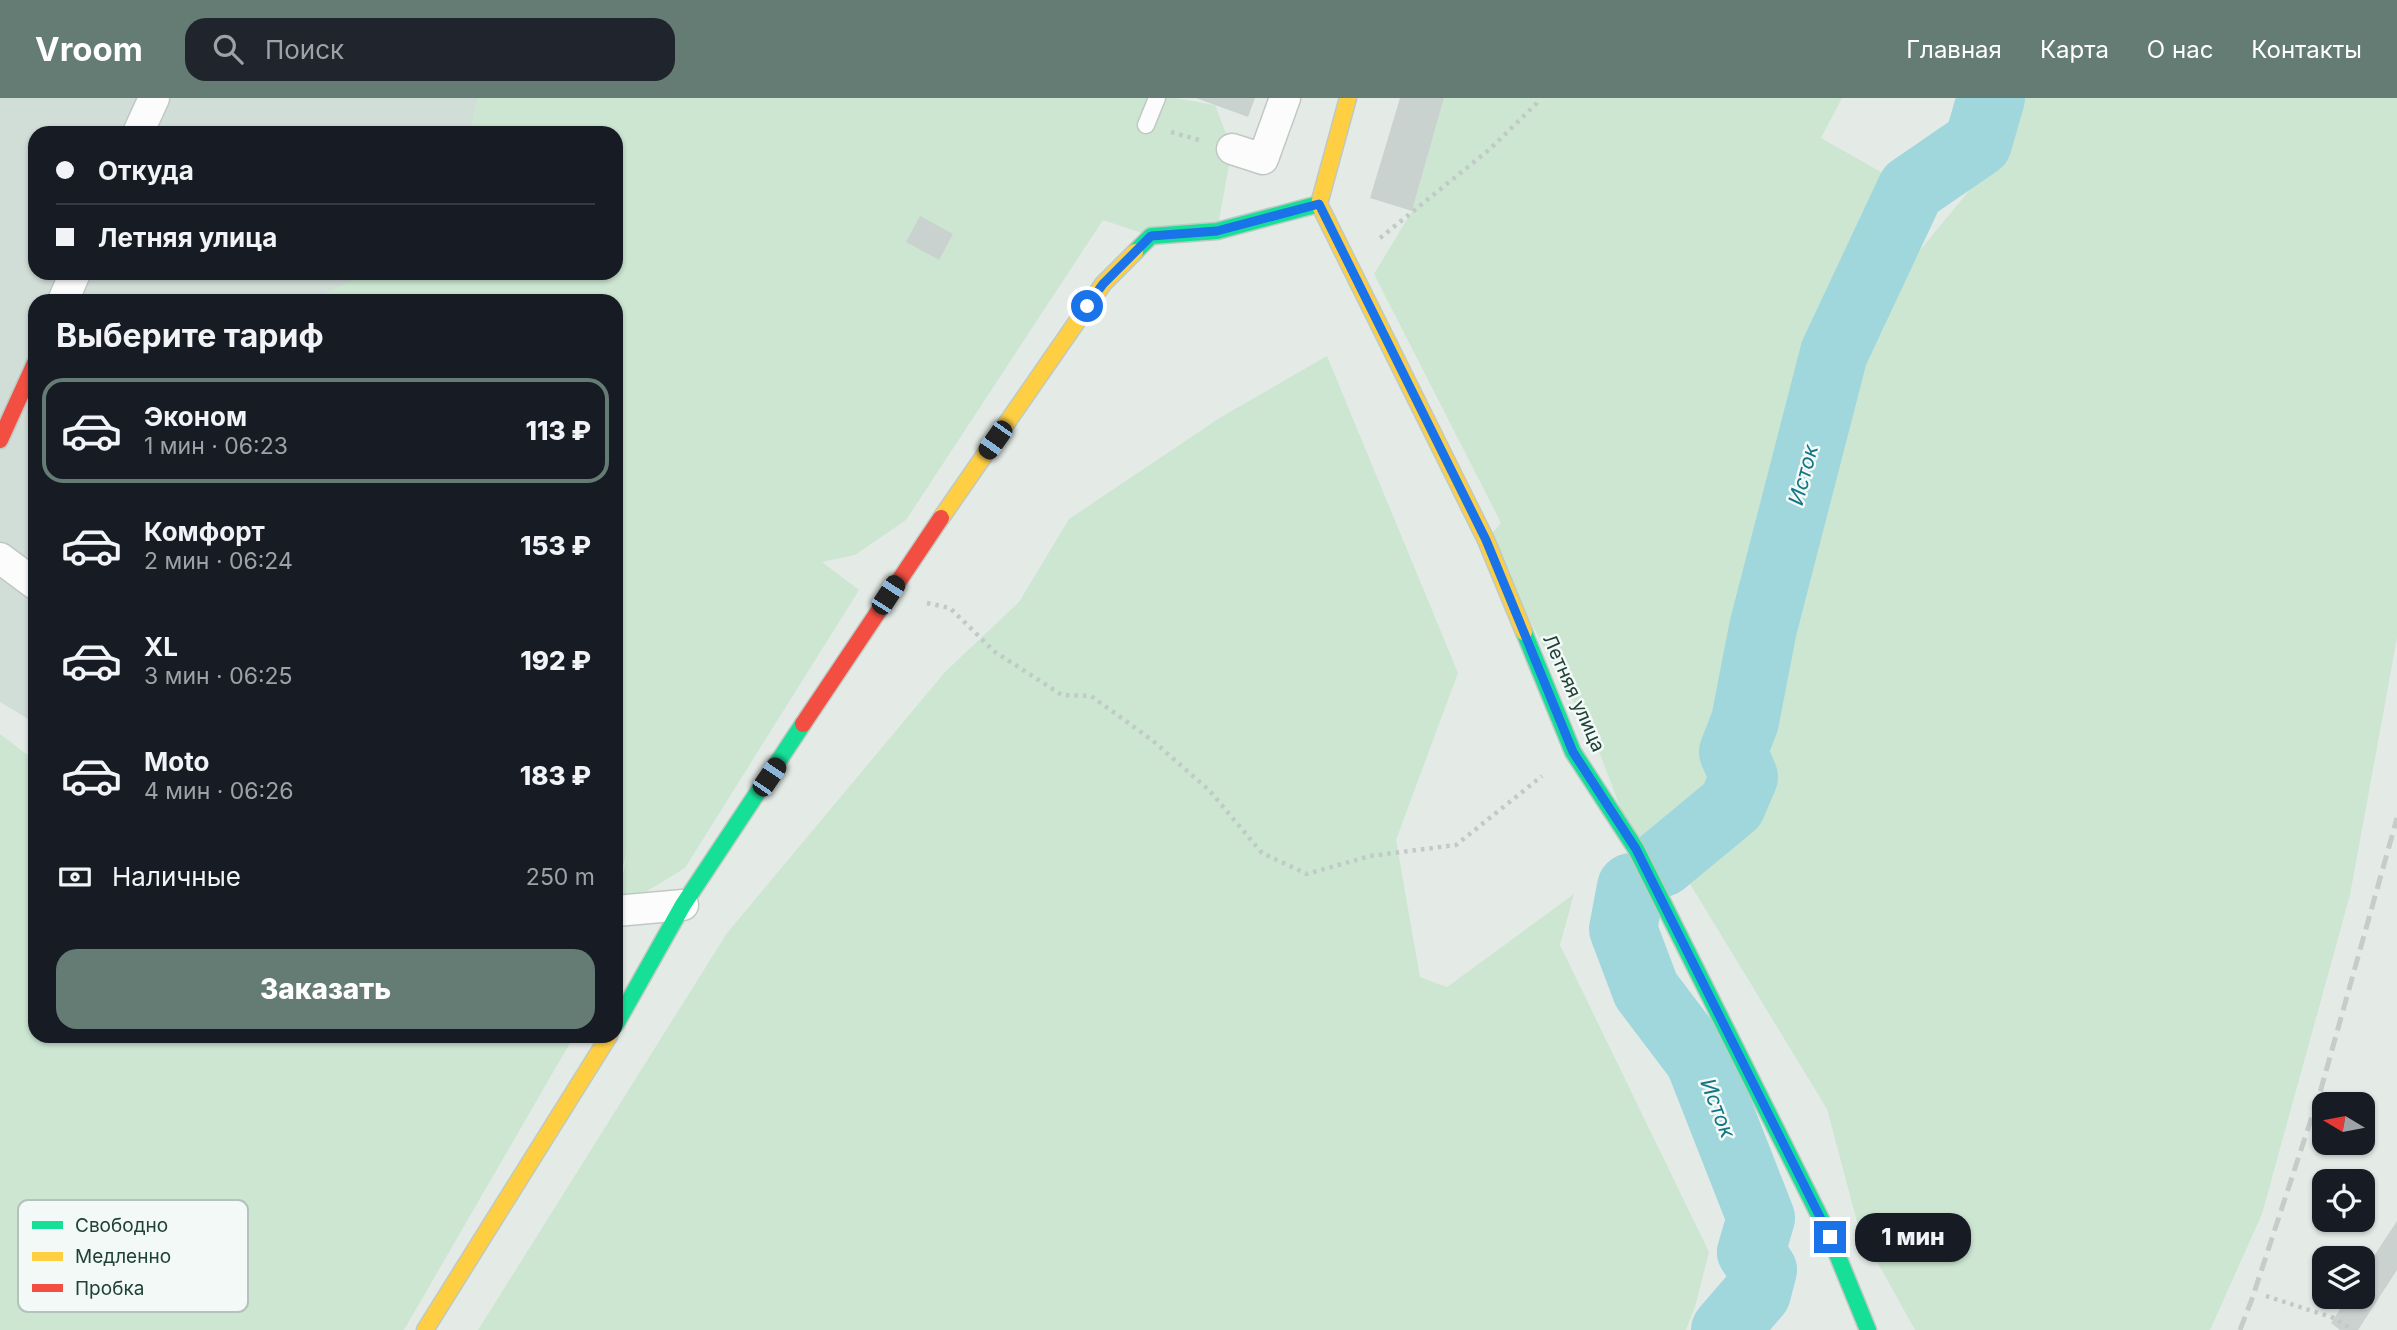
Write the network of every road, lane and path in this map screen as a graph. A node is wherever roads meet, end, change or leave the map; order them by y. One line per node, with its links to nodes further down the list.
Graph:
1 (154, 98): 7 (street)
2 (1157, 98): 6 (lane)
3 (1285, 98): 8 (street)
4 (1349, 98): 9 (street)
5 (1539, 98): 10 (path)
6 (1146, 124): 8 (path)
7 (141, 126)
8 (1232, 149)
9 (1319, 204): 10 (street, Летняя улица); 15 (street)
10 (1348, 263): 16 (street, Летняя улица)
11 (28, 378): 12 (street)
12 (0, 440)
13 (0, 558): 14 (street)
14 (28, 579)
15 (888, 595): 16 (path); 17 (street)
16 (1573, 752): 23 (street, Летняя улица)
17 (683, 905): 18 (street); 19 (street)
18 (623, 910)
19 (623, 1012)
20 (605, 1043): 22 (street)
21 (2266, 1296): 24 (path)
22 (425, 1330)
23 (1868, 1330)
24 (2353, 1330)

